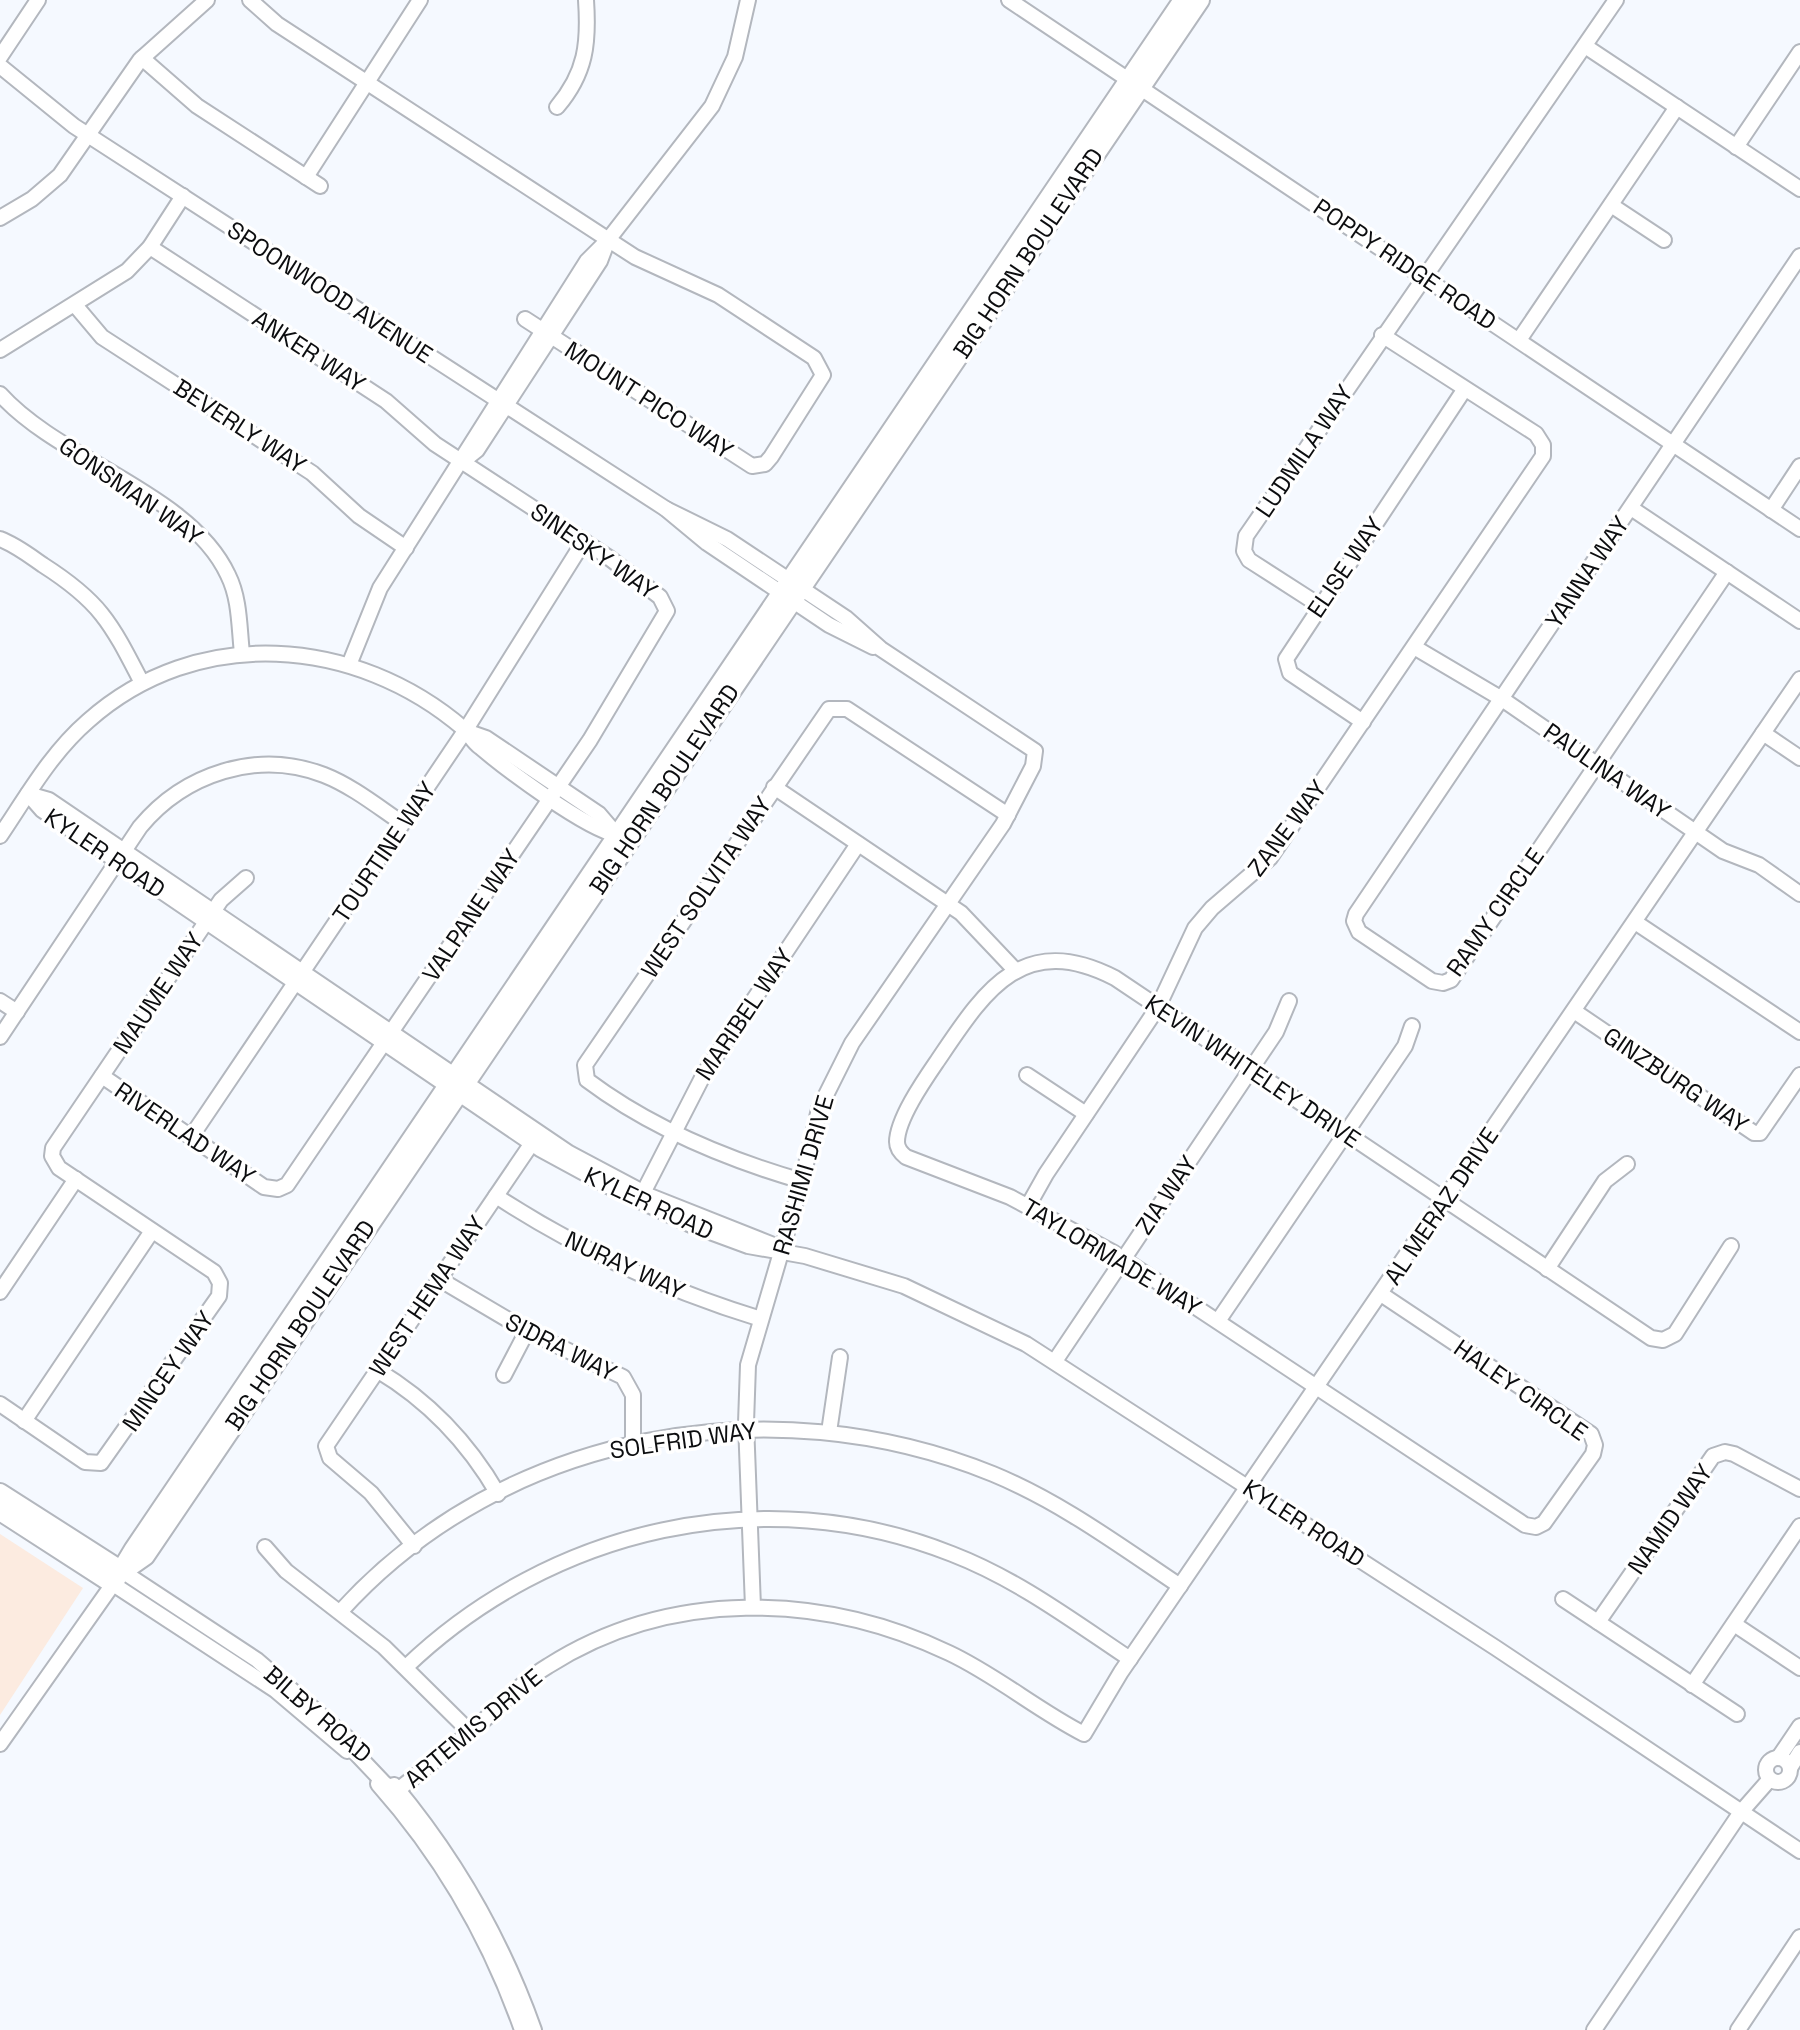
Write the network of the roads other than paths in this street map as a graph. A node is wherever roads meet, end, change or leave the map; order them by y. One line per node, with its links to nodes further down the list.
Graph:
1 (38, 0): 13 (street)
2 (207, 0): 14 (street)
3 (250, 0): 16 (street, MOUNT PICO WAY)
4 (420, 0): 16 (street)
5 (586, 0): 18 (street)
6 (748, 0): 28 (street, MOUNT PICO WAY)
7 (1009, 0): 17 (street, POPPY RIDGE ROAD)
8 (1183, 0): 17 (main road, BIG HORN BOULEVARD)
9 (1200, 0): 17 (main road, BIG HORN BOULEVARD)
10 (1616, 0): 11 (street, LUDMILA WAY)
11 (1585, 46): 19 (street); 32 (street, LUDMILA WAY)
12 (1800, 52): 21 (street)
13 (0, 57)
14 (142, 58): 20 (street); 22 (street)
15 (0, 66): 20 (street, SPOONWOOD AVENUE)
16 (367, 83): 22 (street); 28 (street, MOUNT PICO WAY)
17 (1136, 83): 32 (street, POPPY RIDGE ROAD); 52 (main road, BIG HORN BOULEVARD)
18 (557, 107)
19 (1677, 107): 21 (street); 26 (street)
20 (88, 135): 25 (street, SPOONWOOD AVENUE); 27 (street)
21 (1736, 147): 24 (street)
22 (306, 177): 23 (street)
23 (320, 186)
24 (1800, 189)
25 (183, 196): 30 (street); 41 (street, SPOONWOOD AVENUE)
26 (1611, 205): 29 (street); 37 (street)
27 (0, 218)
28 (608, 240): 35 (street, MOUNT PICO WAY); 35 (street, MOUNT PICO WAY)
29 (1664, 240)
30 (150, 247): 33 (street); 43 (street, ANKER WAY)
31 (1800, 256): 42 (street, YANNA WAY)
32 (1426, 277): 36 (street, LUDMILA WAY); 37 (street, POPPY RIDGE ROAD)
33 (75, 305): 38 (street); 50 (street, BEVERLY WAY)
34 (525, 319): 35 (street, MOUNT PICO WAY)
35 (546, 333): 41 (street, MOUNT PICO WAY)
36 (1382, 335): 39 (street); 53 (street, LUDMILA WAY)
37 (1519, 340): 42 (street, POPPY RIDGE ROAD)
38 (0, 350)
39 (1464, 390): 53 (street, ELISE WAY); 55 (street, ZANE WAY)
40 (0, 394): 56 (street, GONSMAN WAY)
41 (501, 403): 43 (street, MOUNT PICO WAY); 52 (street, SPOONWOOD AVENUE)
42 (1673, 445): 45 (street, YANNA WAY); 46 (street, POPPY RIDGE ROAD)
43 (462, 462): 49 (street, SINESKY WAY); 50 (street, MOUNT PICO WAY)
44 (1800, 466): 46 (street)
45 (1631, 508): 51 (street); 60 (street, YANNA WAY)
46 (1771, 510): 47 (street, POPPY RIDGE ROAD)
47 (1800, 529)
48 (0, 539): 59 (street)
49 (584, 541): 62 (street, TOURTINE WAY); 68 (street, SINESKY WAY)
50 (406, 548): 57 (street, MOUNT PICO WAY)
51 (1727, 572): 54 (street); 66 (street)
52 (791, 590): 64 (street, SPOONWOOD AVENUE); 73 (main road, BIG HORN BOULEVARD); 97 (main road, BIG HORN BOULEVARD)
53 (1319, 605): 61 (street, ELISE WAY)
54 (1800, 621)
55 (1414, 647): 60 (street, PAULINA WAY); 61 (street, ZANE WAY)
56 (242, 653): 57 (street); 59 (street)
57 (349, 665): 62 (street)
58 (1800, 679): 63 (street, AL MERAZ DRIVE)
59 (142, 683): 69 (street)
60 (1502, 699): 66 (street, PAULINA WAY); 66 (street, RAMY CIRCLE)
61 (1363, 722): 86 (street, ZANE WAY)
62 (465, 731): 68 (street); 71 (street, TOURTINE WAY)
63 (1763, 733): 65 (street); 72 (street, AL MERAZ DRIVE)
64 (1035, 751): 70 (street, RASHIMI DRIVE)
65 (1800, 758)
66 (1597, 764): 72 (street, PAULINA WAY)
67 (774, 787): 70 (street, WEST SOLVITA WAY); 75 (street); 99 (street, WEST SOLVITA WAY)
68 (554, 792): 73 (street); 92 (street, VALPANE WAY)
69 (28, 794): 74 (street); 76 (street, KYLER ROAD)
70 (1008, 815): 79 (street, RASHIMI DRIVE)
71 (402, 823): 76 (street); 83 (street, TOURTINE WAY)
72 (1696, 832): 78 (street, PAULINA WAY); 81 (street, AL MERAZ DRIVE)
73 (617, 835): 97 (main road, BIG HORN BOULEVARD)
74 (0, 836)
75 (858, 844): 79 (street); 99 (street, MARIBEL WAY)
76 (121, 856): 80 (street, KYLER ROAD); 88 (street)
77 (246, 878): 80 (street, MAUME WAY)
78 (1800, 894)
79 (948, 904): 82 (street); 106 (street, RASHIMI DRIVE)
80 (210, 917): 83 (street, KYLER ROAD); 96 (street, MAUME WAY)
81 (1635, 922): 87 (street, AL MERAZ DRIVE); 90 (street)
82 (1016, 971): 86 (street, KEVIN WHITELEY DRIVE); 103 (street, KEVIN WHITELEY DRIVE)
83 (298, 977): 92 (street, KYLER ROAD); 101 (street, TOURTINE WAY)
84 (0, 1001): 88 (street)
85 (1289, 1001): 93 (street, ZIA WAY)
86 (1158, 1007): 93 (street, KEVIN WHITELEY DRIVE); 98 (street, ZANE WAY)
87 (1574, 1011): 95 (street, GINZBURG WAY); 109 (street, AL MERAZ DRIVE)
88 (17, 1012): 91 (street)
89 (1412, 1026): 100 (street)
90 (1800, 1032)
91 (0, 1037)
92 (387, 1038): 97 (street, KYLER ROAD); 101 (street, RIVERLAD WAY)
93 (1251, 1069): 100 (street, KEVIN WHITELEY DRIVE); 114 (street, ZIA WAY)
94 (1027, 1075): 98 (street)
95 (1800, 1075)
96 (102, 1076): 101 (street, RIVERLAD WAY); 105 (street, MAUME WAY)
97 (455, 1084): 102 (street, KYLER ROAD); 107 (street, KYLER ROAD); 142 (main road, BIG HORN BOULEVARD)
98 (1086, 1114): 110 (street, ZANE WAY)
99 (672, 1131): 106 (street); 107 (street, MARIBEL WAY)
100 (1345, 1133): 109 (street, KEVIN WHITELEY DRIVE); 121 (street)
101 (191, 1137)
102 (532, 1143): 108 (street, WEST HEMA WAY); 113 (street, KYLER ROAD)
103 (897, 1147): 110 (street, TAYLORMADE WAY)
104 (1627, 1164): 115 (street)
105 (76, 1179): 111 (street, MINCEY WAY); 116 (street)
106 (802, 1181): 113 (street, RASHIMI DRIVE)
107 (643, 1193): 113 (street, KYLER ROAD)
108 (496, 1196): 117 (street, WEST HEMA WAY); 120 (street, NURAY WAY)
109 (1445, 1200): 115 (street, KEVIN WHITELEY DRIVE); 119 (street, AL MERAZ DRIVE)
110 (1028, 1206): 114 (street, TAYLORMADE WAY)
111 (152, 1231): 129 (street); 129 (street, MINCEY WAY)
112 (1731, 1246): 115 (street, KEVIN WHITELEY DRIVE)
113 (782, 1250): 120 (street, RASHIMI DRIVE); 124 (street, KYLER ROAD)
114 (1123, 1259): 121 (street, TAYLORMADE WAY); 124 (street, ZIA WAY)
115 (1547, 1269)
116 (5, 1276): 118 (street)
117 (439, 1279): 122 (street, SIDRA WAY); 125 (street, WEST HEMA WAY)
118 (0, 1292)
119 (1381, 1294): 127 (street, AL MERAZ DRIVE); 127 (street, HALEY CIRCLE)
120 (761, 1319): 130 (street, RASHIMI DRIVE)
121 (1218, 1321): 127 (street, TAYLORMADE WAY)
122 (527, 1331): 126 (street); 132 (street, SIDRA WAY)
123 (840, 1357): 131 (street)
124 (1055, 1361): 133 (street, KYLER ROAD)
125 (377, 1370): 136 (street); 140 (street, WEST HEMA WAY)
126 (504, 1375)
127 (1317, 1387): 133 (street, AL MERAZ DRIVE)
128 (0, 1404): 129 (street, MINCEY WAY)
129 (24, 1421)
130 (746, 1427): 131 (street, SOLFRID WAY); 132 (street, SOLFRID WAY); 138 (street, RASHIMI DRIVE)
131 (829, 1432): 143 (street, SOLFRID WAY)
132 (633, 1444): 136 (street, SOLFRID WAY)
133 (1249, 1487): 143 (street, AL MERAZ DRIVE); 162 (street, KYLER ROAD)
134 (1800, 1489): 147 (street, NAMID WAY)
135 (0, 1493): 142 (main road, BILBY ROAD)
136 (498, 1494): 140 (street, SOLFRID WAY)
137 (0, 1511): 142 (main road, BILBY ROAD)
138 (750, 1518): 145 (street, RASHIMI DRIVE); 149 (street); 150 (street)
139 (1800, 1526): 148 (street)
140 (414, 1546): 146 (street, SOLFRID WAY)
141 (265, 1547): 146 (street)
142 (118, 1578): 157 (street); 158 (street, BILBY ROAD); 161 (street, BILBY ROAD)
143 (1180, 1586): 149 (street, AL MERAZ DRIVE)
144 (1563, 1599): 147 (street)
145 (753, 1607): 155 (street, ARTEMIS DRIVE); 156 (street, ARTEMIS DRIVE)
146 (341, 1611): 150 (street)
147 (1598, 1622): 152 (street)
148 (1734, 1624): 151 (street); 152 (street)
149 (1130, 1659): 156 (street, AL MERAZ DRIVE)
150 (406, 1667): 155 (street)
151 (1800, 1668)
152 (1692, 1685): 153 (street)
153 (1737, 1714)
154 (1800, 1726): 160 (street)
155 (470, 1732): 161 (street, ARTEMIS DRIVE)
156 (1084, 1734)
157 (0, 1744)
158 (341, 1745): 161 (street); 165 (street, BILBY ROAD)
159 (1800, 1752): 160 (street)
160 (1784, 1762): 162 (street)
161 (398, 1790): 166 (street, BILBY ROAD)
162 (1741, 1812): 163 (street, KYLER ROAD); 167 (street)
163 (1800, 1851)
164 (1800, 1937): 168 (street)
165 (522, 2030)
166 (534, 2030)
167 (1594, 2030)
168 (1738, 2030)

